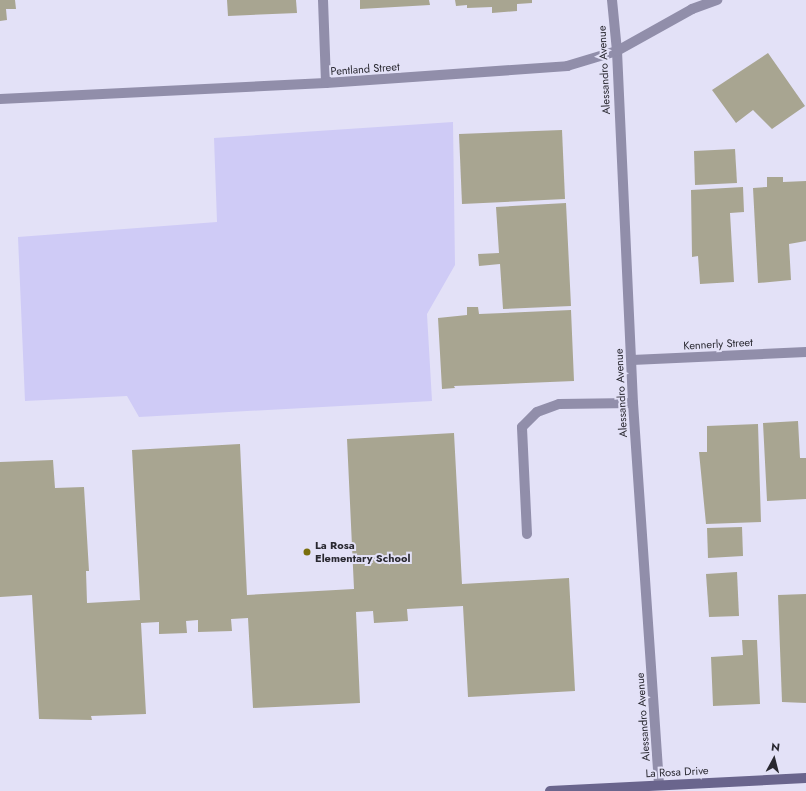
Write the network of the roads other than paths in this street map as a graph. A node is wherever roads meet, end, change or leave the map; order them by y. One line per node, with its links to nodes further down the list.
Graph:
1 (323, 0): 5 (street)
2 (612, 0): 4 (street, Alessandro Avenue)
3 (717, 0): 4 (street, Pentland Street)
4 (617, 51): 5 (street, Pentland Street); 8 (street, Alessandro Avenue)
5 (326, 83): 6 (street, Pentland Street)
6 (0, 99)
7 (806, 352): 8 (street, Kennerly Street)
8 (632, 360): 9 (street, Alessandro Avenue)
9 (633, 403): 10 (street); 12 (street, Alessandro Avenue)
10 (527, 534)
11 (806, 778): 12 (street, La Rosa Drive)
12 (659, 785): 13 (street, La Rosa Drive)
13 (550, 791)

